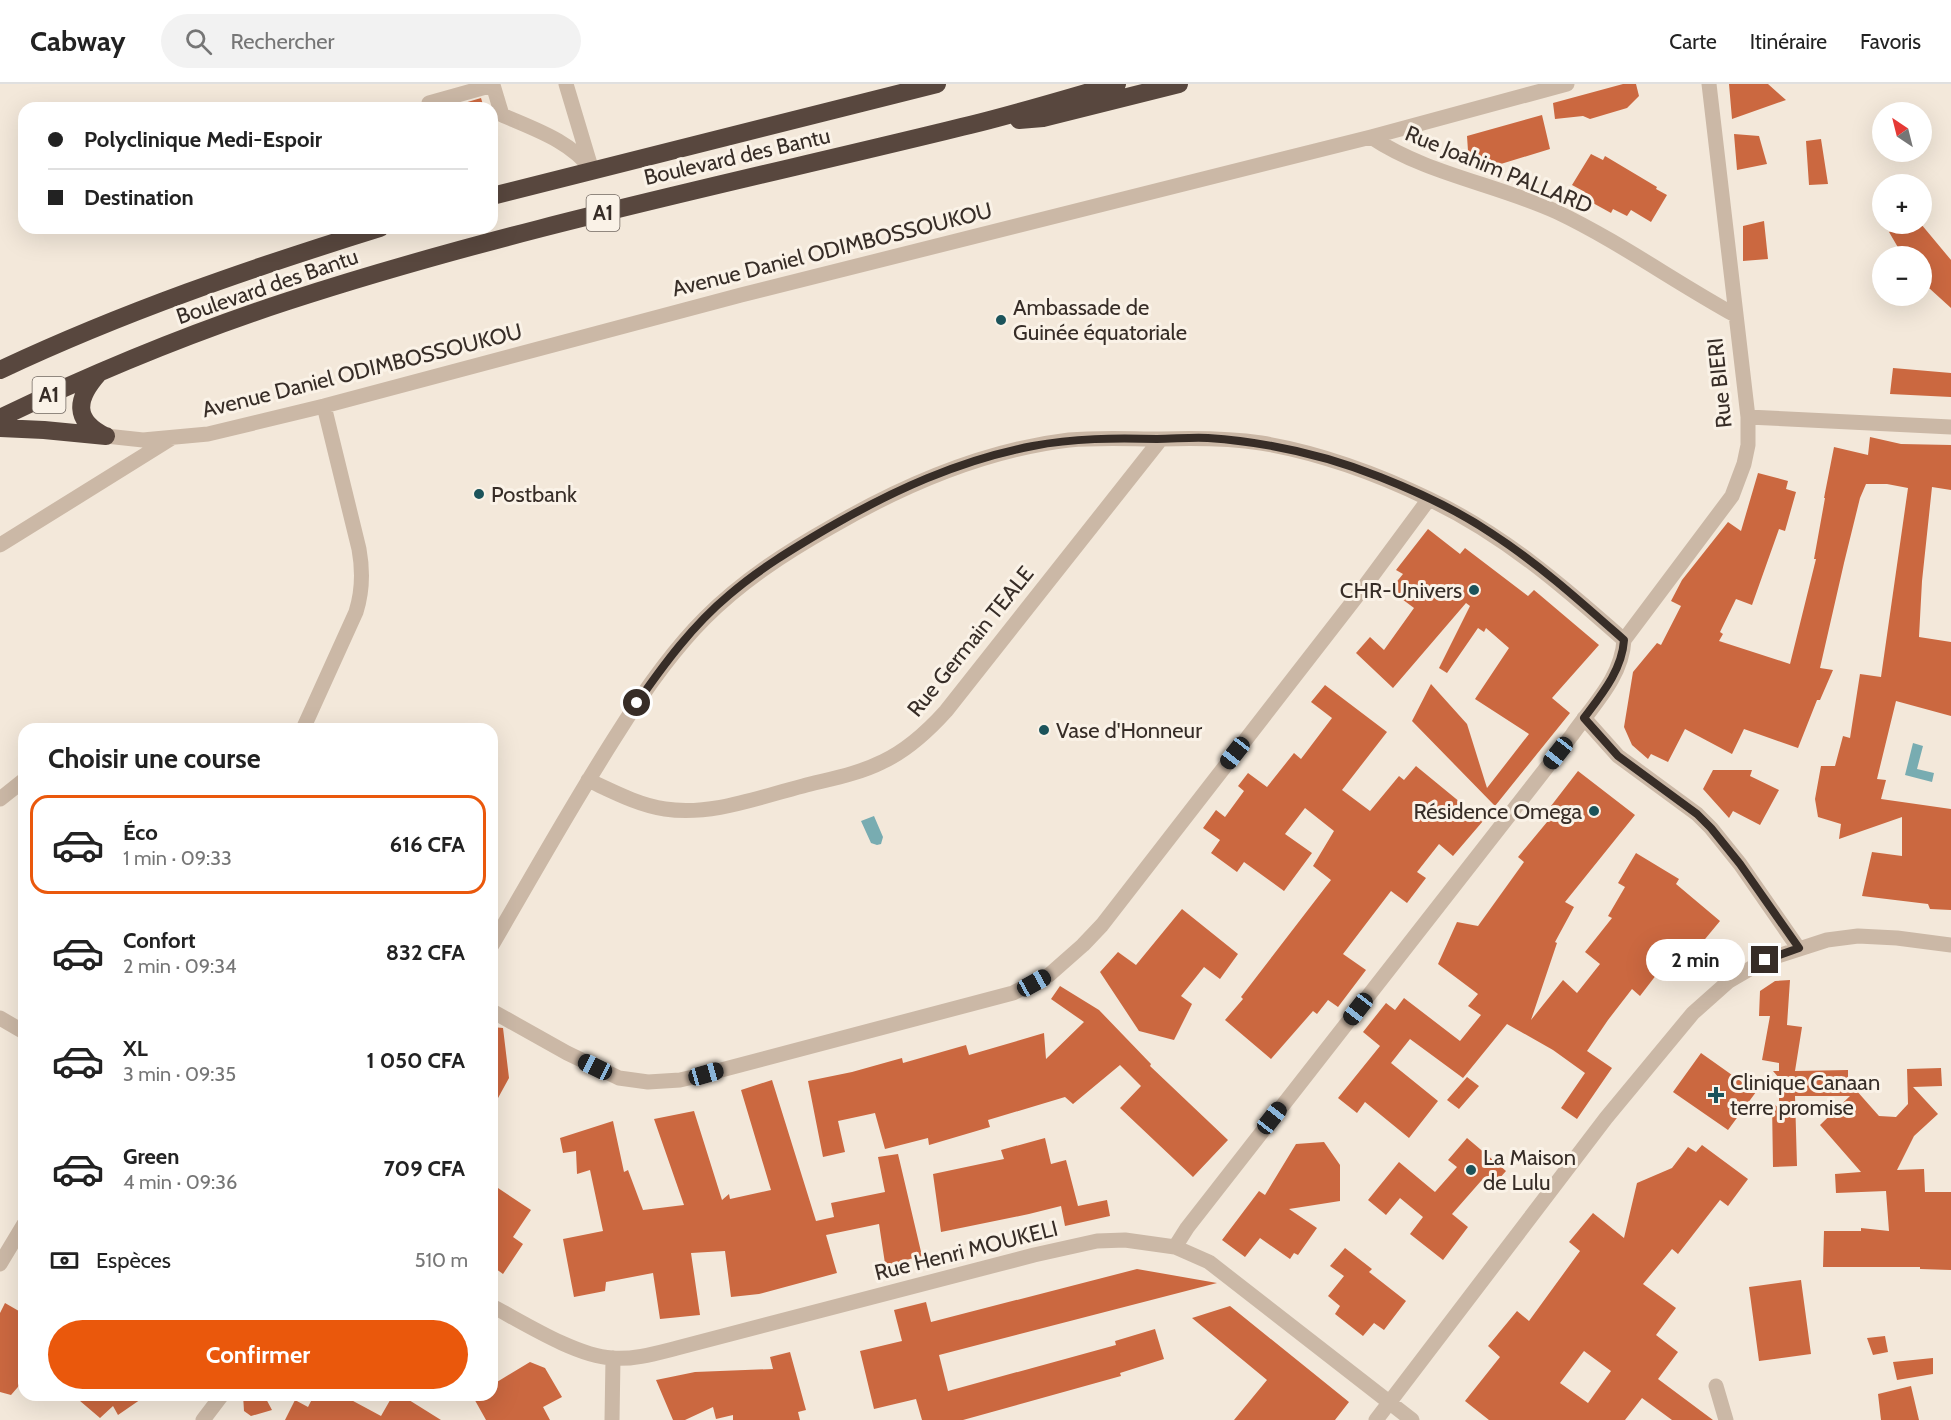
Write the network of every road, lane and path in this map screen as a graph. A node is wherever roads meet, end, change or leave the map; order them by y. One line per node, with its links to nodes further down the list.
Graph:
1 (566, 84): 12 (street)
2 (937, 84): 12 (highway, Boulevard des Bantu / A1)
3 (1117, 84): 10 (highway, Boulevard des Bantu / A1)
4 (1179, 84): 10 (highway)
5 (1568, 84): 11 (street, Avenue Daniel ODIMBOSSOUKOU)
6 (1709, 84): 15 (street, Rue BIERI)
7 (433, 102): 8 (street)
8 (495, 102)
9 (498, 116): 12 (street)
10 (973, 125): 17 (highway, Boulevard des Bantu / A1)
11 (1371, 136): 15 (street, Rue Joahim PALLARD); 18 (street, Avenue Daniel ODIMBOSSOUKOU)
12 (592, 170): 13 (highway, Boulevard des Bantu / A1)
13 (498, 194)
14 (362, 234): 16 (highway, Boulevard des Bantu / A1)
15 (1735, 315): 19 (street, Rue BIERI)
16 (0, 370)
17 (99, 373): 20 (highway, Boulevard des Bantu / A1); 23 (highway)
18 (324, 406): 24 (street, Avenue Daniel ODIMBOSSOUKOU); 30 (street)
19 (1748, 417): 21 (street); 28 (street, Rue BIERI)
20 (0, 418)
21 (1951, 427)
22 (0, 428): 23 (highway)
23 (106, 436): 24 (street, Avenue Daniel ODIMBOSSOUKOU)
24 (172, 438): 27 (street)
25 (1161, 439): 26 (street); 31 (street); 31 (street, Rue Germain TEALE)
26 (1429, 499): 28 (street); 37 (street)
27 (0, 544)
28 (1624, 640): 29 (street)
29 (1584, 718): 36 (street); 41 (street)
30 (306, 723)
31 (588, 780): 34 (street)
32 (18, 784): 33 (street)
33 (0, 798)
34 (498, 935)
35 (1951, 945): 36 (street)
36 (1799, 948): 47 (street)
37 (498, 1014)
38 (0, 1018): 39 (street)
39 (18, 1028)
40 (18, 1234): 42 (street)
41 (1174, 1247): 44 (street, Rue Henri MOUKELI); 47 (street, Rue Henri MOUKELI)
42 (0, 1264)
43 (498, 1309): 44 (street, Rue Henri MOUKELI)
44 (613, 1358): 49 (street)
45 (1716, 1386): 52 (street)
46 (217, 1401): 48 (street)
47 (1390, 1402): 50 (street); 51 (street, Rue Henri MOUKELI)
48 (203, 1420)
49 (612, 1420)
50 (1377, 1420)
51 (1412, 1420)
52 (1726, 1420)

